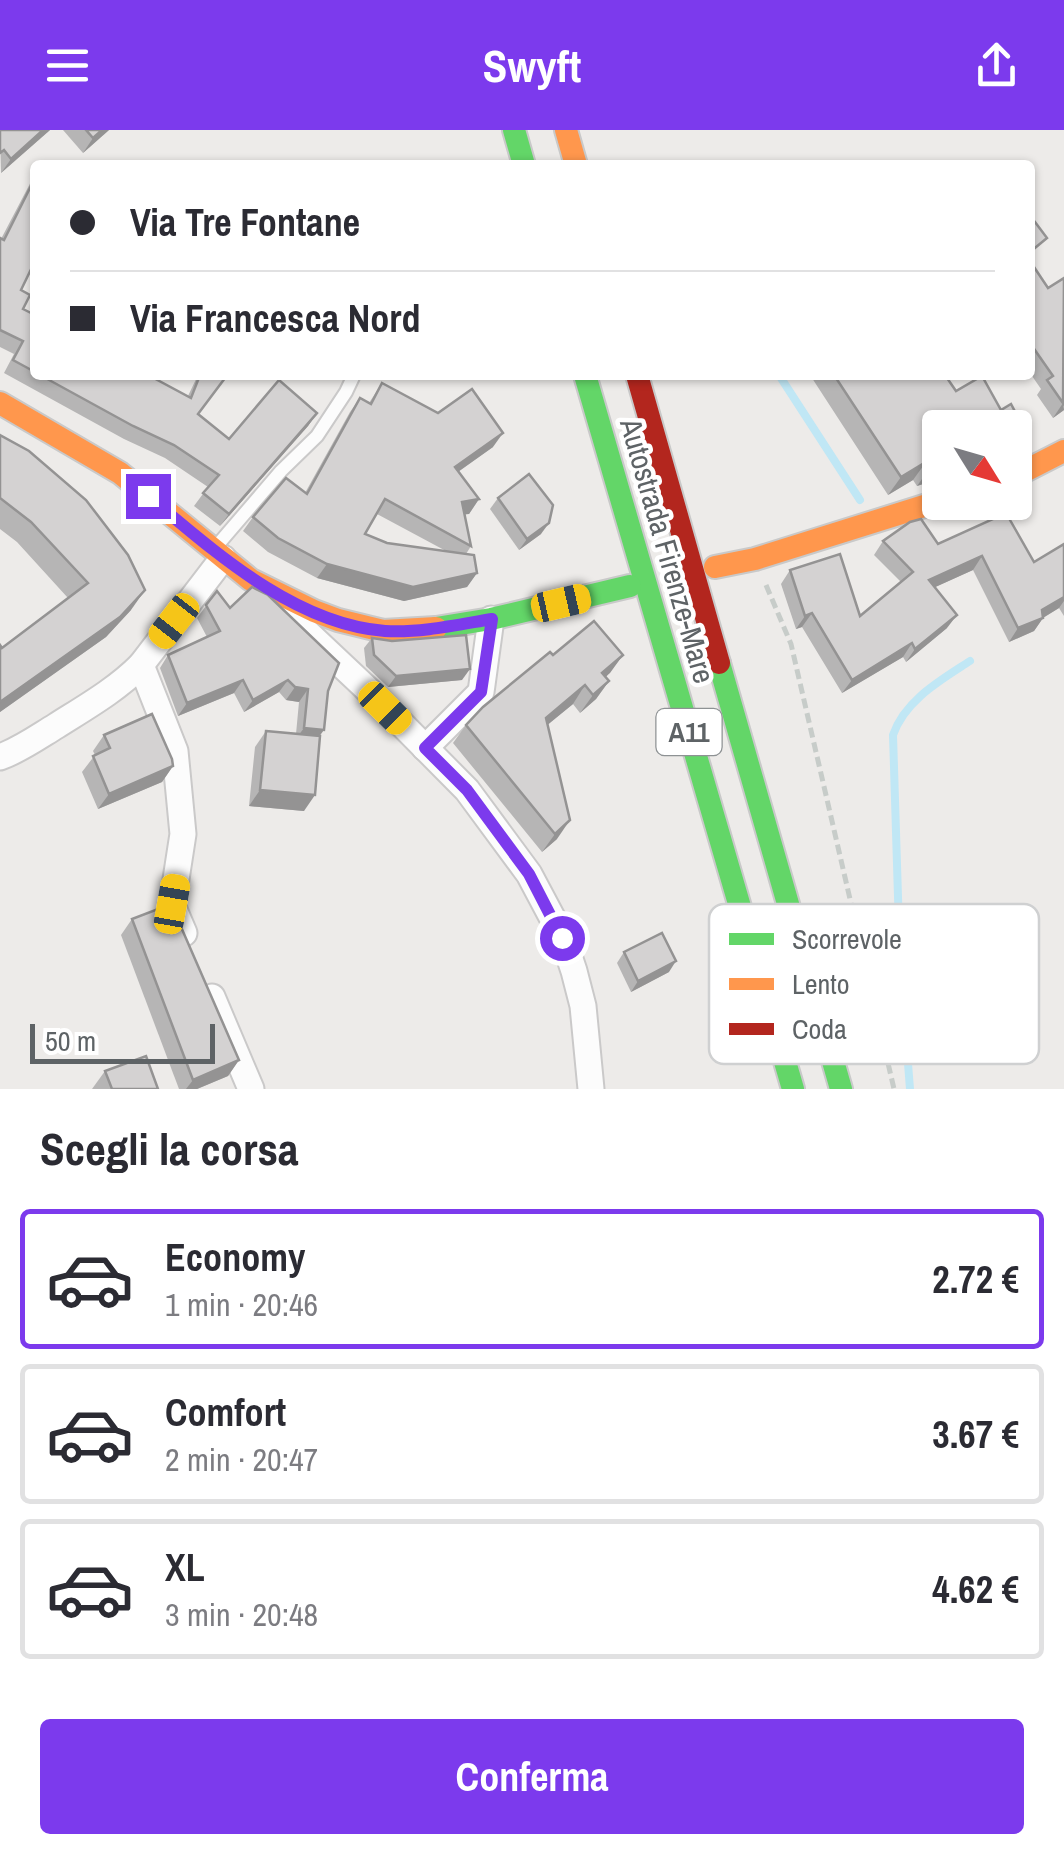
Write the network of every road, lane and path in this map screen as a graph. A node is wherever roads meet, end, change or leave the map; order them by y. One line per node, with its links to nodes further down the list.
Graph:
1 (514, 130): 3 (main road)
2 (566, 130): 4 (main road)
3 (523, 160)
4 (575, 160)
5 (352, 380): 12 (lane)
6 (585, 380): 21 (main road, Autostrada Firenze-Mare / A11)
7 (637, 380): 22 (main road, Autostrada Firenze-Mare / A11)
8 (0, 403): 12 (main road)
9 (1064, 451): 10 (main road)
10 (1032, 467)
11 (922, 507): 13 (main road)
12 (218, 554): 15 (main road); 18 (street)
13 (754, 559): 14 (main road); 23 (path)
14 (716, 567)
15 (251, 580): 17 (main road); 19 (street)
16 (630, 586): 17 (main road)
17 (492, 619): 19 (street)
18 (141, 665): 20 (street); 27 (street)
19 (425, 748): 28 (street)
20 (0, 757)
21 (740, 904)
22 (788, 904)
23 (851, 904)
24 (787, 1064): 29 (main road, Autostrada Firenze-Mare / A11)
25 (834, 1064): 30 (main road, Autostrada Firenze-Mare / A11)
26 (888, 1064): 31 (path)
27 (251, 1089)
28 (592, 1089)
29 (794, 1089)
30 (841, 1089)
31 (894, 1089)

